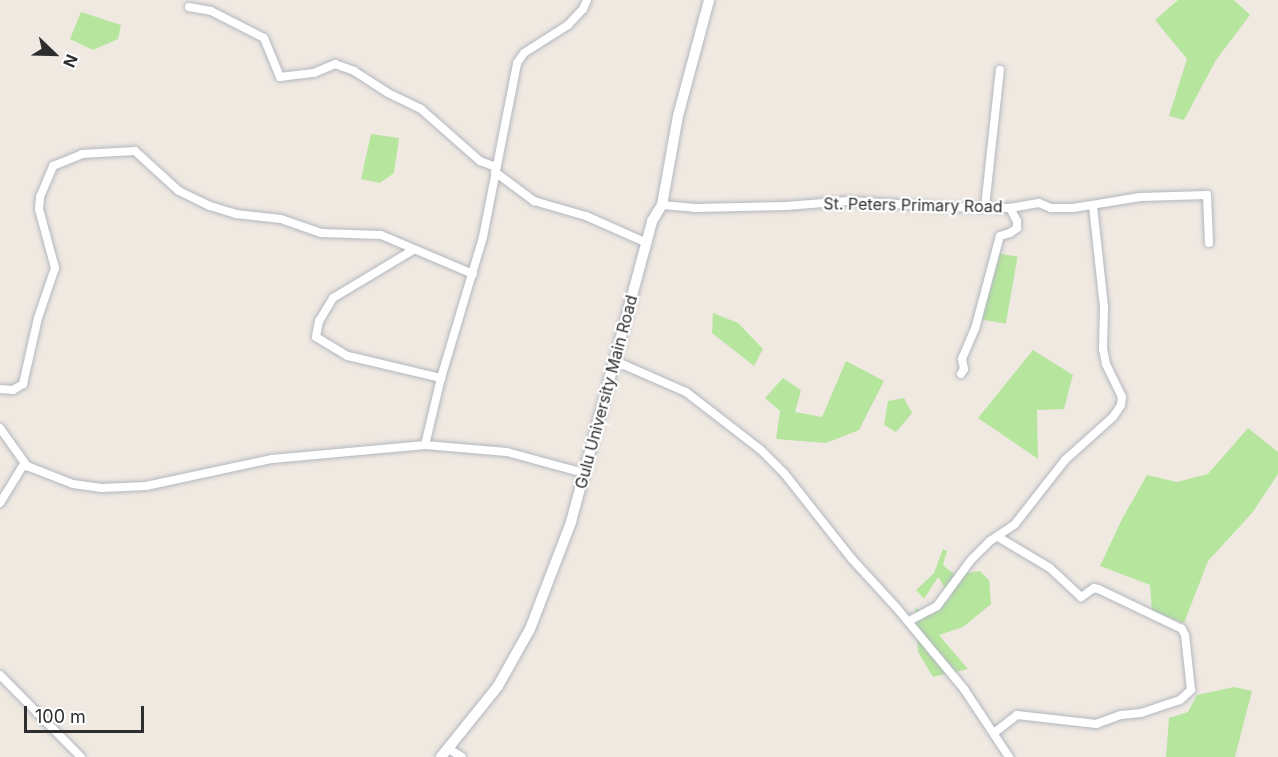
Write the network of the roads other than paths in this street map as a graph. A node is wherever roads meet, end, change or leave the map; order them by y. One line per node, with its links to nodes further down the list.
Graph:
1 (587, 0): 5 (street)
2 (710, 0): 6 (street, Gulu University Main Road)
3 (189, 7): 5 (street)
4 (1000, 70): 8 (street)
5 (495, 169): 10 (street); 13 (street)
6 (662, 206): 8 (street, St. Peters Primary Road); 10 (street, Gulu University Main Road)
7 (1093, 206): 9 (street, St. Peters Primary Road); 11 (street, St. Peters Primary Road); 23 (street)
8 (986, 207): 9 (street, St. Peters Primary Road)
9 (1010, 207): 15 (street)
10 (647, 243): 14 (street, Gulu University Main Road)
11 (1209, 243)
12 (413, 250): 13 (street); 16 (street); 17 (street)
13 (473, 274): 16 (street)
14 (615, 361): 21 (street, Gulu University Main Road); 24 (street)
15 (961, 374)
16 (441, 378): 19 (street)
17 (0, 389)
18 (0, 428): 20 (street)
19 (425, 445): 20 (street); 21 (street)
20 (24, 464): 22 (street)
21 (584, 473): 27 (street, Gulu University Main Road)
22 (0, 503)
23 (998, 537): 24 (street); 26 (street)
24 (909, 621): 26 (street)
25 (0, 675): 28 (street)
26 (994, 733): 30 (street)
27 (445, 753): 29 (street)
28 (81, 757)
29 (462, 757)
30 (1009, 757)

